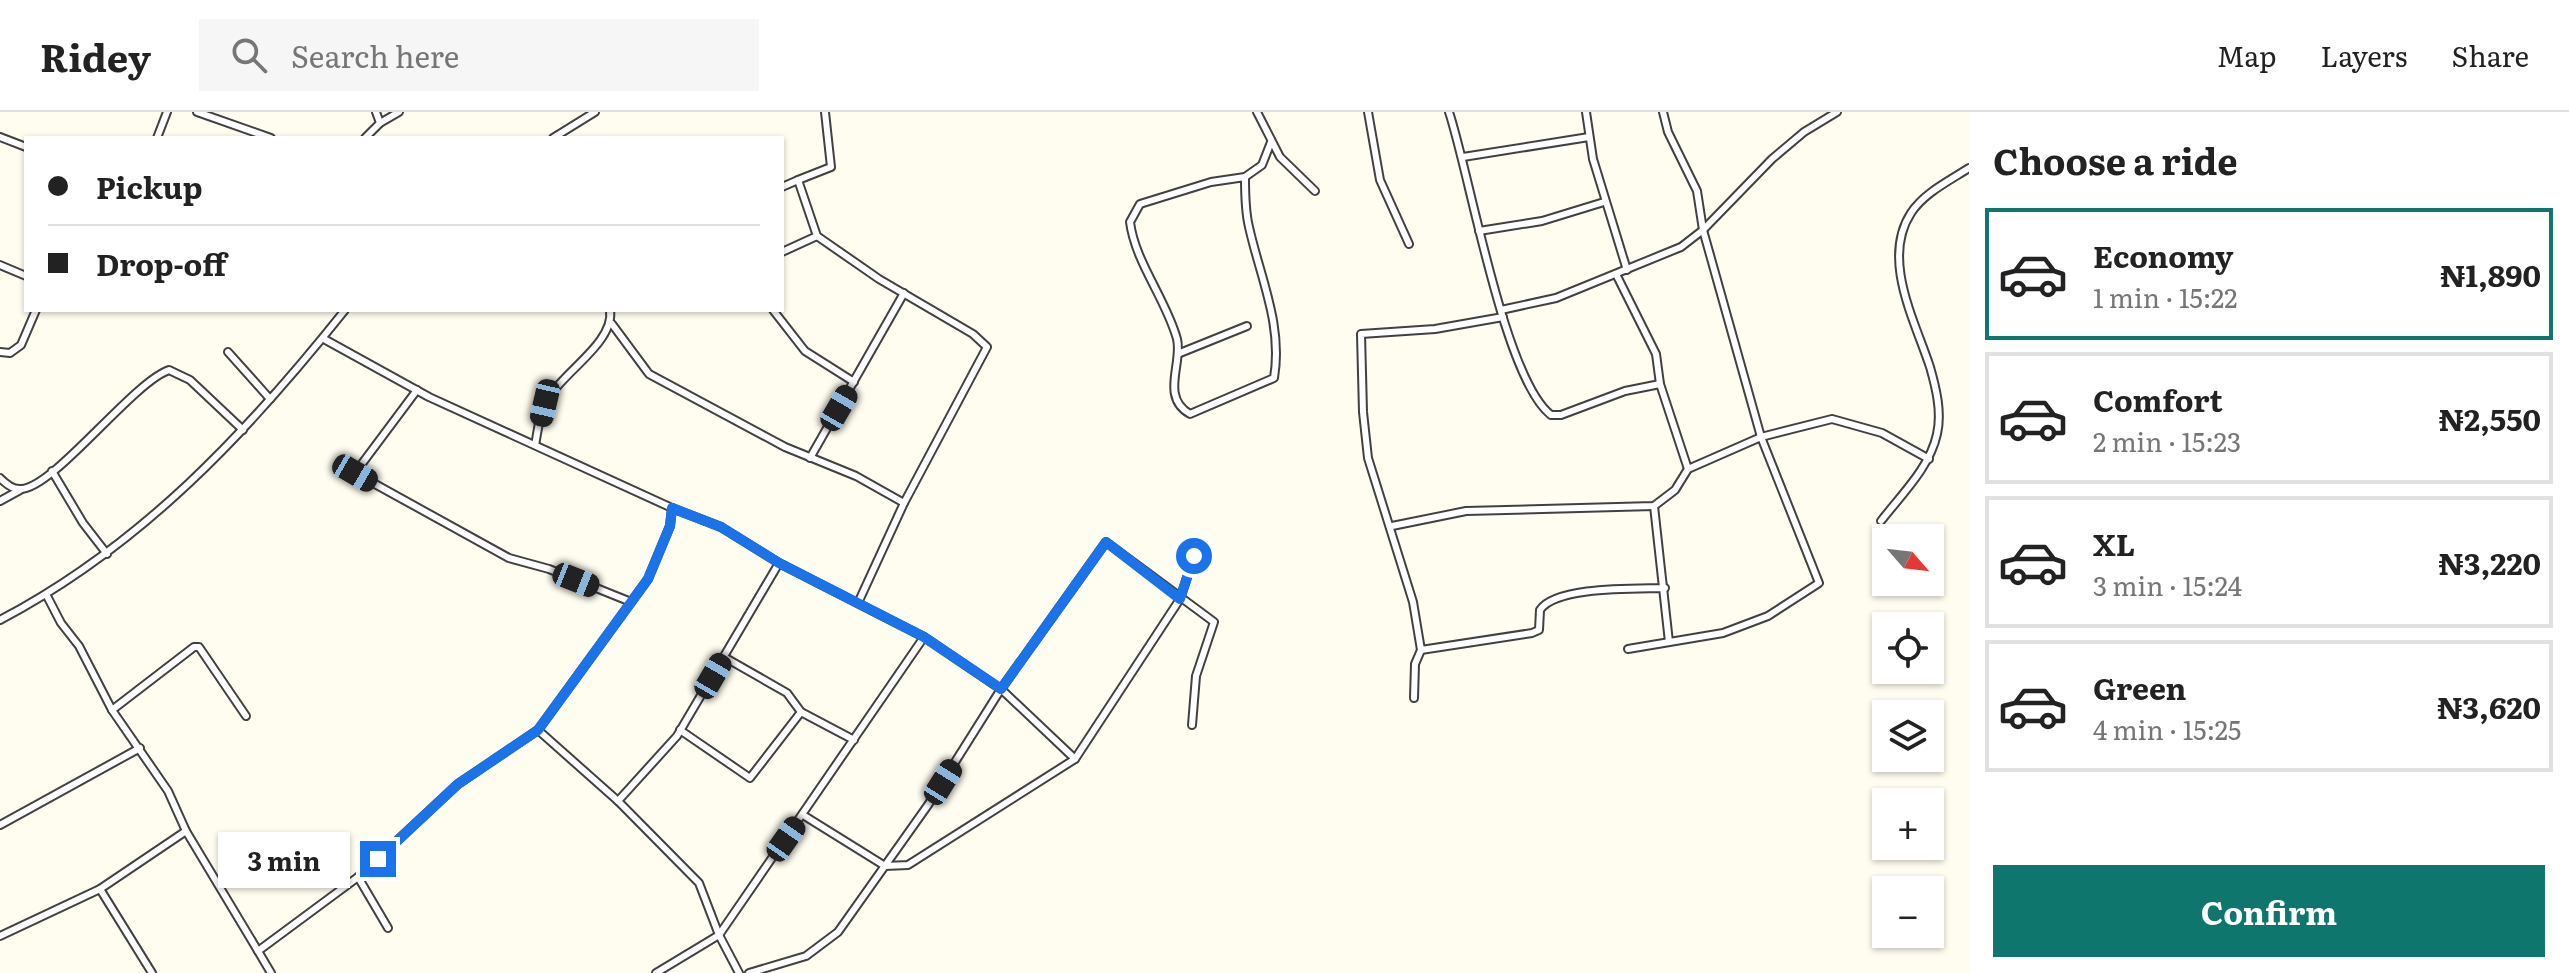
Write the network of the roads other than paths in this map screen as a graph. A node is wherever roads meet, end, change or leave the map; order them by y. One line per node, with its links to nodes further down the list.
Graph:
1 (167, 112): 14 (street)
2 (197, 112): 15 (street)
3 (376, 112): 13 (street)
4 (399, 112): 13 (street)
5 (595, 112): 17 (street)
6 (825, 112): 25 (street)
7 (1257, 112): 20 (street)
8 (1368, 112): 32 (street)
9 (1449, 112): 22 (street)
10 (1586, 112): 19 (street)
11 (1663, 112): 29 (street)
12 (1837, 112): 29 (street)
13 (380, 123): 16 (street)
14 (158, 136)
15 (265, 136)
16 (367, 136)
17 (556, 136)
18 (0, 137): 21 (street)
19 (1589, 137): 22 (street); 28 (street)
20 (1271, 142): 24 (street); 27 (street)
21 (24, 146)
22 (1463, 157): 30 (street)
23 (1969, 168): 58 (street)
24 (1245, 177): 49 (street); 49 (street)
25 (798, 180): 26 (street); 31 (street)
26 (784, 186)
27 (1315, 191)
28 (1604, 202): 30 (street); 35 (street)
29 (1703, 230): 35 (street); 55 (street)
30 (1479, 231): 43 (street)
31 (817, 236): 33 (street); 38 (street)
32 (1409, 244)
33 (784, 251)
34 (0, 265): 36 (street)
35 (1627, 270): 37 (street)
36 (24, 275)
37 (1617, 276): 43 (street); 51 (street)
38 (904, 293): 50 (street); 64 (street)
39 (35, 312): 47 (street)
40 (344, 312): 46 (street)
41 (610, 312): 44 (street)
42 (775, 312): 50 (street)
43 (1502, 314): 51 (street); 68 (street)
44 (612, 324): 56 (street); 57 (street)
45 (1247, 326): 49 (street)
46 (324, 339): 52 (street); 53 (street)
47 (0, 352)
48 (228, 352): 53 (street)
49 (1180, 353)
50 (854, 382): 57 (street)
51 (1660, 384): 59 (street)
52 (417, 390): 56 (street); 75 (street)
53 (270, 399): 54 (street)
54 (243, 430): 60 (street); 69 (street)
55 (1761, 437): 58 (street); 59 (street); 79 (street)
56 (535, 445): 66 (street)
57 (810, 458): 64 (street)
58 (1929, 459): 67 (street)
59 (1688, 469): 65 (street)
60 (52, 471): 62 (street); 69 (street)
61 (0, 478): 62 (street)
62 (20, 490): 63 (street)
63 (0, 501)
64 (904, 503): 76 (street)
65 (1654, 506): 68 (street); 72 (street)
66 (672, 508): 71 (street); 75 (street)
67 (1881, 521)
68 (1392, 526): 81 (street)
69 (107, 554): 73 (street)
70 (1194, 556): 74 (street)
71 (779, 563): 76 (street); 82 (street)
72 (1665, 588): 79 (street); 81 (street)
73 (47, 596): 77 (street); 85 (street)
74 (1180, 599): 83 (street); 88 (street); 93 (street)
75 (631, 602): 89 (street)
76 (858, 603): 78 (street)
77 (0, 620)
78 (924, 637): 83 (street); 91 (street)
79 (1669, 642): 80 (street)
80 (1628, 649)
81 (1421, 650): 84 (street)
82 (724, 657): 86 (street); 90 (street)
83 (1001, 689): 93 (street); 98 (street)
84 (1414, 698)
85 (112, 710): 87 (street); 92 (street)
86 (801, 712): 90 (street); 91 (street)
87 (246, 716)
88 (1192, 725)
89 (538, 730): 94 (street); 99 (street)
90 (680, 730): 94 (street)
91 (854, 740): 95 (street)
92 (140, 748): 96 (street); 97 (street)
93 (1075, 759): 98 (street)
94 (618, 801): 102 (street)
95 (803, 815): 98 (street); 102 (street)
96 (0, 825)
97 (186, 831): 100 (street); 104 (street)
98 (885, 866): 109 (street)
99 (358, 877): 101 (street); 104 (street)
100 (100, 889): 103 (street); 105 (street)
101 (388, 928)
102 (719, 935): 107 (street); 108 (street)
103 (0, 936)
104 (258, 951): 106 (street)
105 (152, 973)
106 (271, 973)
107 (657, 973)
108 (739, 973)
109 (749, 973)

